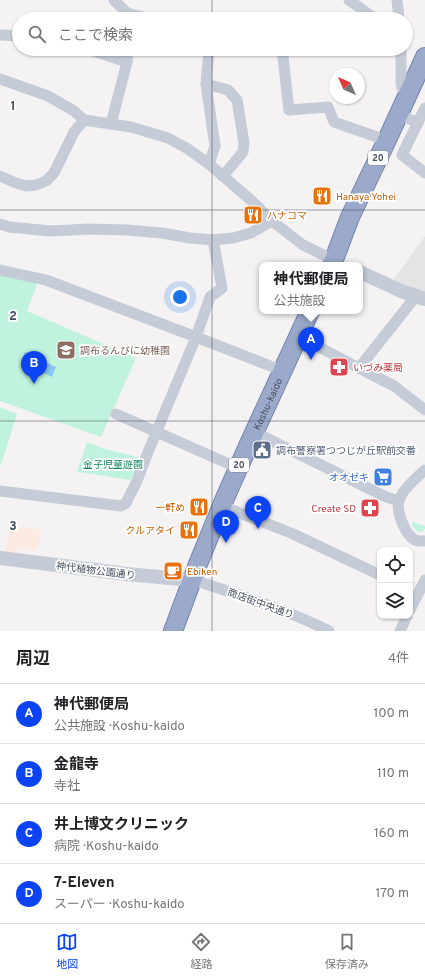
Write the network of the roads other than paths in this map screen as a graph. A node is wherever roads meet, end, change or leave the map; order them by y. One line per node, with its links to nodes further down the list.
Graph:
1 (114, 0): 4 (street)
2 (349, 0): 5 (street)
3 (397, 0): 6 (street)
4 (124, 12)
5 (365, 12)
6 (398, 12)
7 (0, 34): 8 (street)
8 (12, 35)
9 (109, 56): 15 (street)
10 (127, 56): 15 (street)
11 (208, 56): 18 (street)
12 (283, 56): 24 (street)
13 (401, 56): 19 (street)
14 (425, 57): 19 (highway, 20)
15 (127, 62): 23 (street)
16 (0, 79): 21 (street)
17 (425, 80): 22 (highway, 20)
18 (206, 84): 25 (street); 28 (street)
19 (409, 93): 33 (highway, 20)
20 (425, 108): 22 (street)
21 (84, 120): 23 (street); 27 (street)
22 (413, 121): 26 (street); 34 (highway, 20)
23 (111, 124): 25 (street)
24 (377, 137)
25 (209, 164): 28 (street)
26 (425, 173)
27 (0, 176)
28 (223, 176): 29 (street)
29 (272, 221): 31 (street); 32 (street)
30 (0, 224): 31 (street)
31 (213, 240): 39 (street)
32 (335, 262)
33 (337, 262)
34 (337, 262)
35 (0, 270): 39 (street)
36 (363, 273): 37 (street)
37 (420, 297): 41 (street)
38 (309, 314): 40 (highway, Koshu-kaido / 20)
39 (196, 336): 42 (street); 45 (street)
40 (298, 336): 41 (street); 42 (highway, Koshu-kaido / 20)
41 (359, 368): 43 (street)
42 (283, 371): 46 (highway, Koshu-kaido / 20)
43 (425, 410)
44 (116, 414): 45 (street)
45 (156, 431): 47 (street); 49 (street)
46 (254, 432): 47 (highway, Koshu-kaido / 20); 50 (street)
47 (238, 468): 51 (highway, Koshu-kaido / 20)
48 (425, 470): 50 (street)
49 (0, 492)
50 (398, 501): 52 (street)
51 (222, 506): 54 (street); 55 (highway, Koshu-kaido / 20)
52 (425, 542)
53 (0, 558): 55 (street, 神代植物公園通り)
54 (377, 574)
55 (192, 580): 59 (highway, Koshu-kaido / 20); 60 (street, 商店街中央通り)
56 (425, 580): 57 (street)
57 (414, 590)
58 (406, 619): 61 (street)
59 (173, 631)
60 (329, 631)
61 (400, 631)

